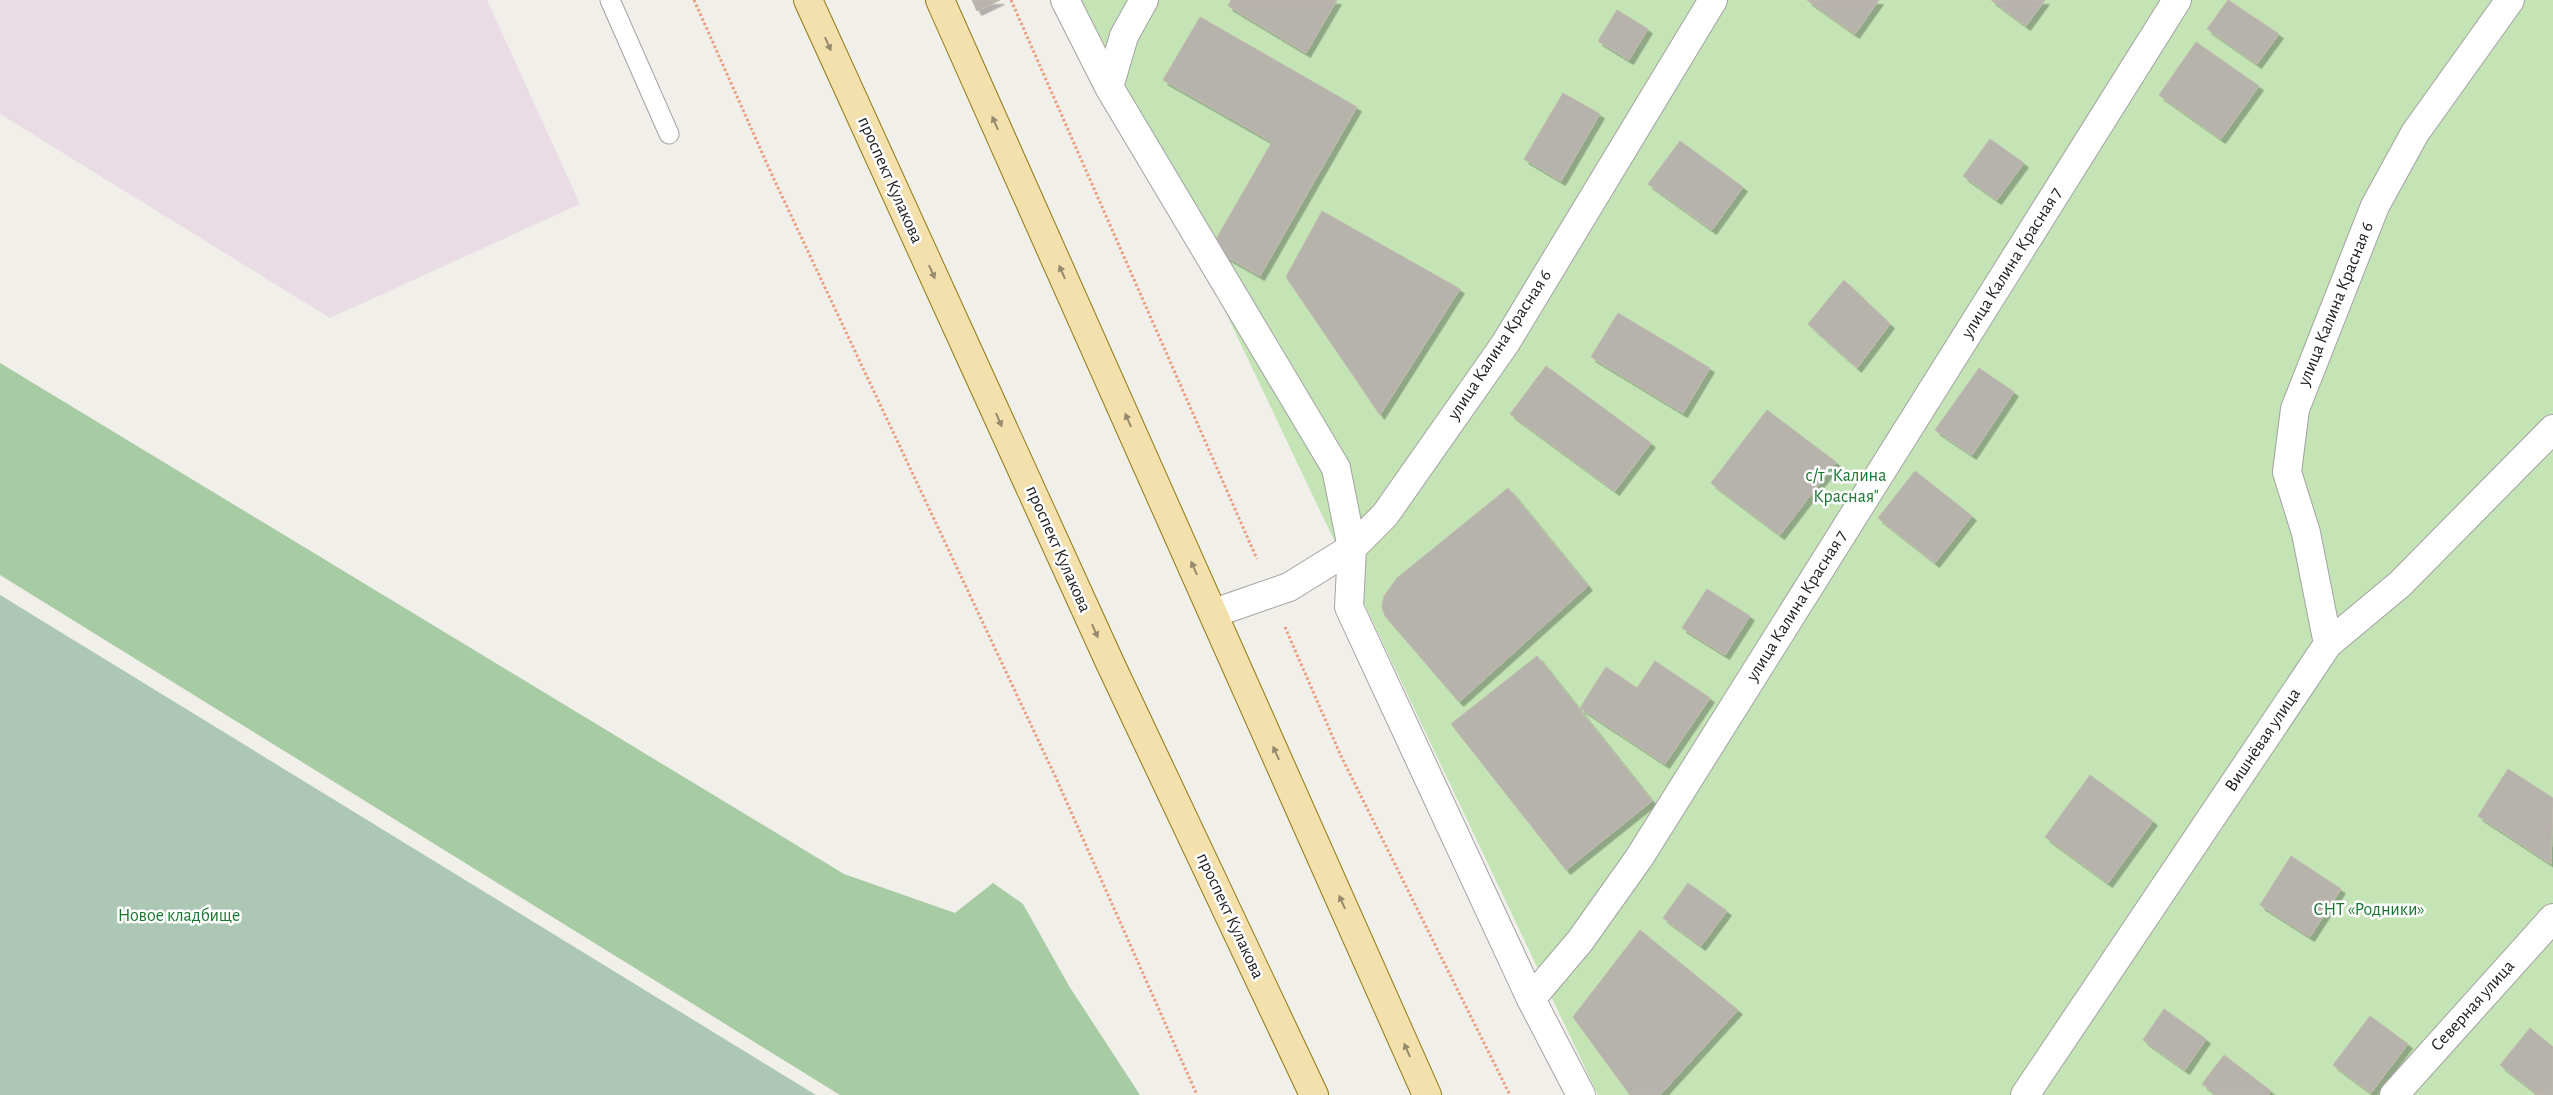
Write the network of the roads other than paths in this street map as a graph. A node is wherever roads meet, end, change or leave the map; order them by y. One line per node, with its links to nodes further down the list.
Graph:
1 (610, 0): 10 (lane)
2 (808, 0): 17 (main road, проспект Кулакова, one-way to 17)
3 (940, 0): 13 (main road, one-way to 3)
4 (1065, 0): 9 (street)
5 (1144, 0): 9 (street)
6 (1713, 0): 12 (street, улица Калина Красная 6)
7 (2177, 0): 16 (street, улица Калина Красная 7)
8 (2510, 0): 14 (street, улица Калина Красная 6)
9 (1109, 87): 12 (street)
10 (669, 134)
11 (2553, 429): 14 (street, Вишнёвая улица)
12 (1352, 548): 13 (street, улица Калина Красная 6); 16 (street)
13 (1214, 613): 18 (main road, one-way to 13)
14 (2328, 644): 20 (street, Вишнёвая улица)
15 (2553, 918): 21 (street, Северная улица)
16 (1531, 999): 19 (street)
17 (1314, 1095)
18 (1427, 1095)
19 (1582, 1095)
20 (2025, 1095)
21 (2394, 1095)

